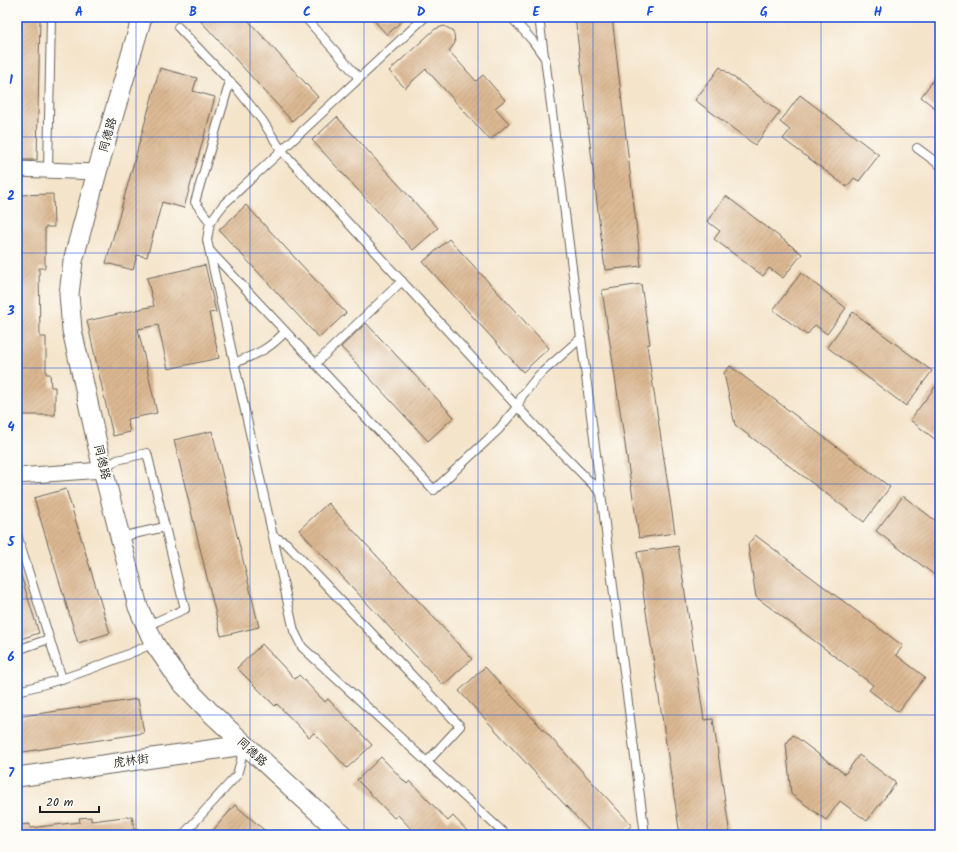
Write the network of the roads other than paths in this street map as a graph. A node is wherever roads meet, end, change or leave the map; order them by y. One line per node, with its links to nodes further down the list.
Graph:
1 (51, 17): 15 (lane)
2 (142, 17): 16 (street, 同德路)
3 (305, 17): 9 (lane)
4 (425, 17): 9 (lane)
5 (511, 17): 8 (lane)
6 (539, 17): 8 (lane)
7 (178, 27): 10 (lane)
8 (544, 58): 21 (lane)
9 (359, 78): 12 (lane)
10 (230, 81): 12 (lane); 17 (lane)
11 (917, 148): 13 (lane)
12 (281, 150): 17 (lane); 19 (lane)
13 (940, 165)
14 (17, 169): 15 (street)
15 (48, 170): 16 (street)
16 (97, 172): 25 (street, 同德路)
17 (210, 222): 18 (lane)
18 (209, 250): 20 (lane); 22 (lane)
19 (402, 281): 23 (lane); 24 (lane)
20 (285, 332): 22 (lane); 23 (lane)
21 (580, 338): 24 (lane); 27 (lane)
22 (234, 363): 30 (lane)
23 (315, 364): 24 (lane)
24 (517, 407): 27 (lane)
25 (103, 470): 26 (street); 28 (lane); 31 (street, 同德路)
26 (17, 476)
27 (600, 492): 41 (lane)
28 (165, 527): 31 (lane); 32 (lane)
29 (17, 535): 33 (lane)
30 (273, 536): 39 (lane); 39 (lane)
31 (120, 537): 32 (street, 同德路)
32 (146, 626): 34 (street, 同德路)
33 (49, 639): 35 (lane); 36 (lane)
34 (154, 644): 36 (lane); 38 (street, 同德路)
35 (17, 650)
36 (62, 679): 37 (lane)
37 (17, 691)
38 (245, 745): 40 (street, 虎林街); 42 (lane); 43 (street, 同德路)
39 (427, 762): 44 (lane)
40 (17, 777)
41 (642, 833)
42 (183, 835)
43 (343, 835)
44 (506, 835)

